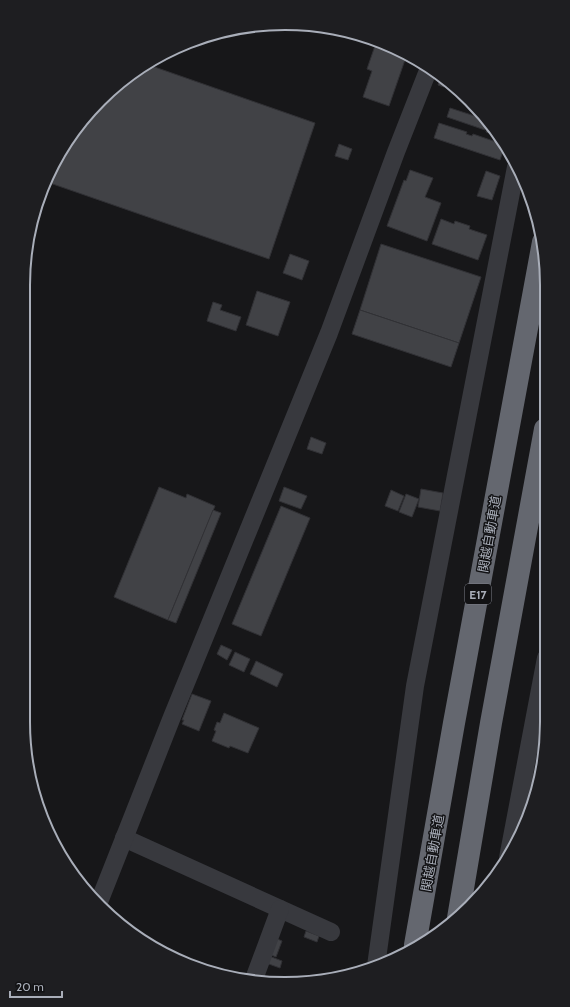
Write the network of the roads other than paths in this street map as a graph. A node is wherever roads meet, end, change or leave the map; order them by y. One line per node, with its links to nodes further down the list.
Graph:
1 (427, 73): 6 (street)
2 (515, 173): 13 (street)
3 (539, 265): 12 (highway, 関越自動車道 / E17)
4 (540, 456): 9 (highway)
5 (540, 700): 7 (street)
6 (124, 838): 8 (street); 10 (street)
7 (512, 839)
8 (101, 898)
9 (460, 907)
10 (280, 909): 11 (street); 14 (street)
11 (331, 932)
12 (416, 941)
13 (377, 960)
14 (255, 975)

